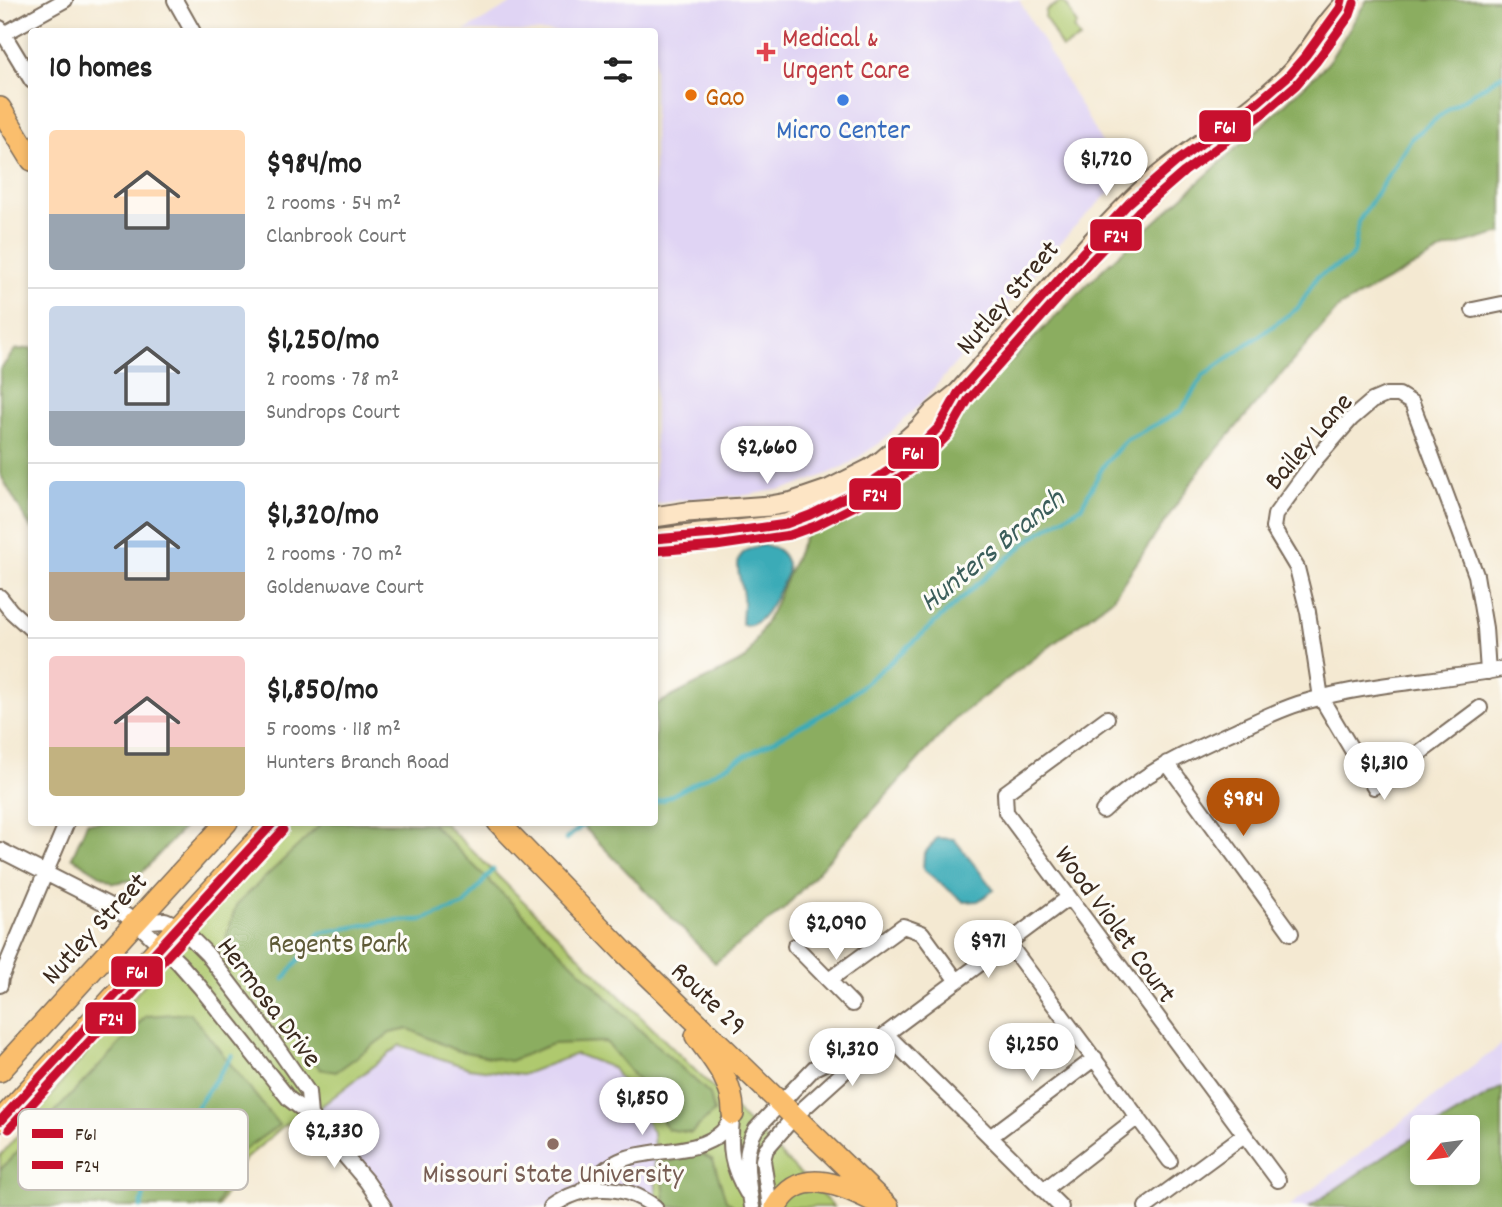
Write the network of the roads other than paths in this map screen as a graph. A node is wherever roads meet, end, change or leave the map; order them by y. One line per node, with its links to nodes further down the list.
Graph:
1 (65, 0): 5 (street)
2 (175, 0): 4 (street)
3 (1341, 2): 11 (main road, Nutley Street)
4 (191, 28)
5 (1, 33): 6 (street)
6 (28, 75)
7 (0, 108): 8 (main road)
8 (28, 154)
9 (1502, 304): 10 (street)
10 (1473, 310)
11 (958, 393): 12 (main road, Nutley Street); 13 (main road, Nutley Street)
12 (658, 516)
13 (658, 539)
14 (0, 597): 15 (street)
15 (28, 626)
16 (1495, 670): 17 (street); 17 (street, Bailey Lane)
17 (1321, 698): 18 (street); 20 (street)
18 (1480, 708)
19 (1107, 718): 28 (street, Wood Violet Court)
20 (1167, 763): 21 (street); 31 (street)
21 (1104, 811)
22 (65, 826): 27 (street)
23 (224, 826): 29 (main road, Nutley Street)
24 (270, 826): 30 (main road)
25 (502, 826): 38 (main road, Route 29)
26 (0, 849): 27 (street, Hermosa Drive)
27 (46, 873): 29 (street, Hermosa Drive); 37 (street)
28 (1068, 898): 32 (street); 48 (street, Wood Violet Court)
29 (136, 922): 30 (street, Hermosa Drive); 34 (street, Hermosa Drive); 42 (main road, Nutley Street)
30 (179, 926): 34 (main road); 45 (street, Hermosa Drive)
31 (1291, 933)
32 (1008, 943): 36 (street); 41 (street)
33 (795, 946): 35 (street)
34 (160, 947): 45 (street, Hermosa Drive); 47 (main road)
35 (829, 981): 36 (street); 39 (street)
36 (957, 981): 40 (street)
37 (0, 985)
38 (662, 989): 43 (main road, Route 29); 44 (main road)
39 (852, 1003)
40 (886, 1034): 43 (street); 43 (street); 49 (street)
41 (1095, 1058): 46 (street); 49 (street)
42 (0, 1071)
43 (787, 1110): 54 (street); 58 (street); 60 (main road, Route 29)
44 (733, 1114): 53 (street); 54 (street)
45 (310, 1115): 55 (street, Hermosa Drive)
46 (1138, 1117): 50 (street); 52 (street)
47 (0, 1121)
48 (1244, 1135): 51 (street, Wood Violet Court); 62 (street)
49 (990, 1137): 52 (street)
50 (1170, 1161)
51 (1278, 1180)
52 (1044, 1191): 61 (street)
53 (581, 1192): 56 (street); 57 (street)
54 (752, 1204)
55 (384, 1207)
56 (551, 1207)
57 (655, 1207)
58 (770, 1207)
59 (776, 1207): 60 (main road)
60 (887, 1207)
61 (1061, 1207)
62 (1146, 1207)

